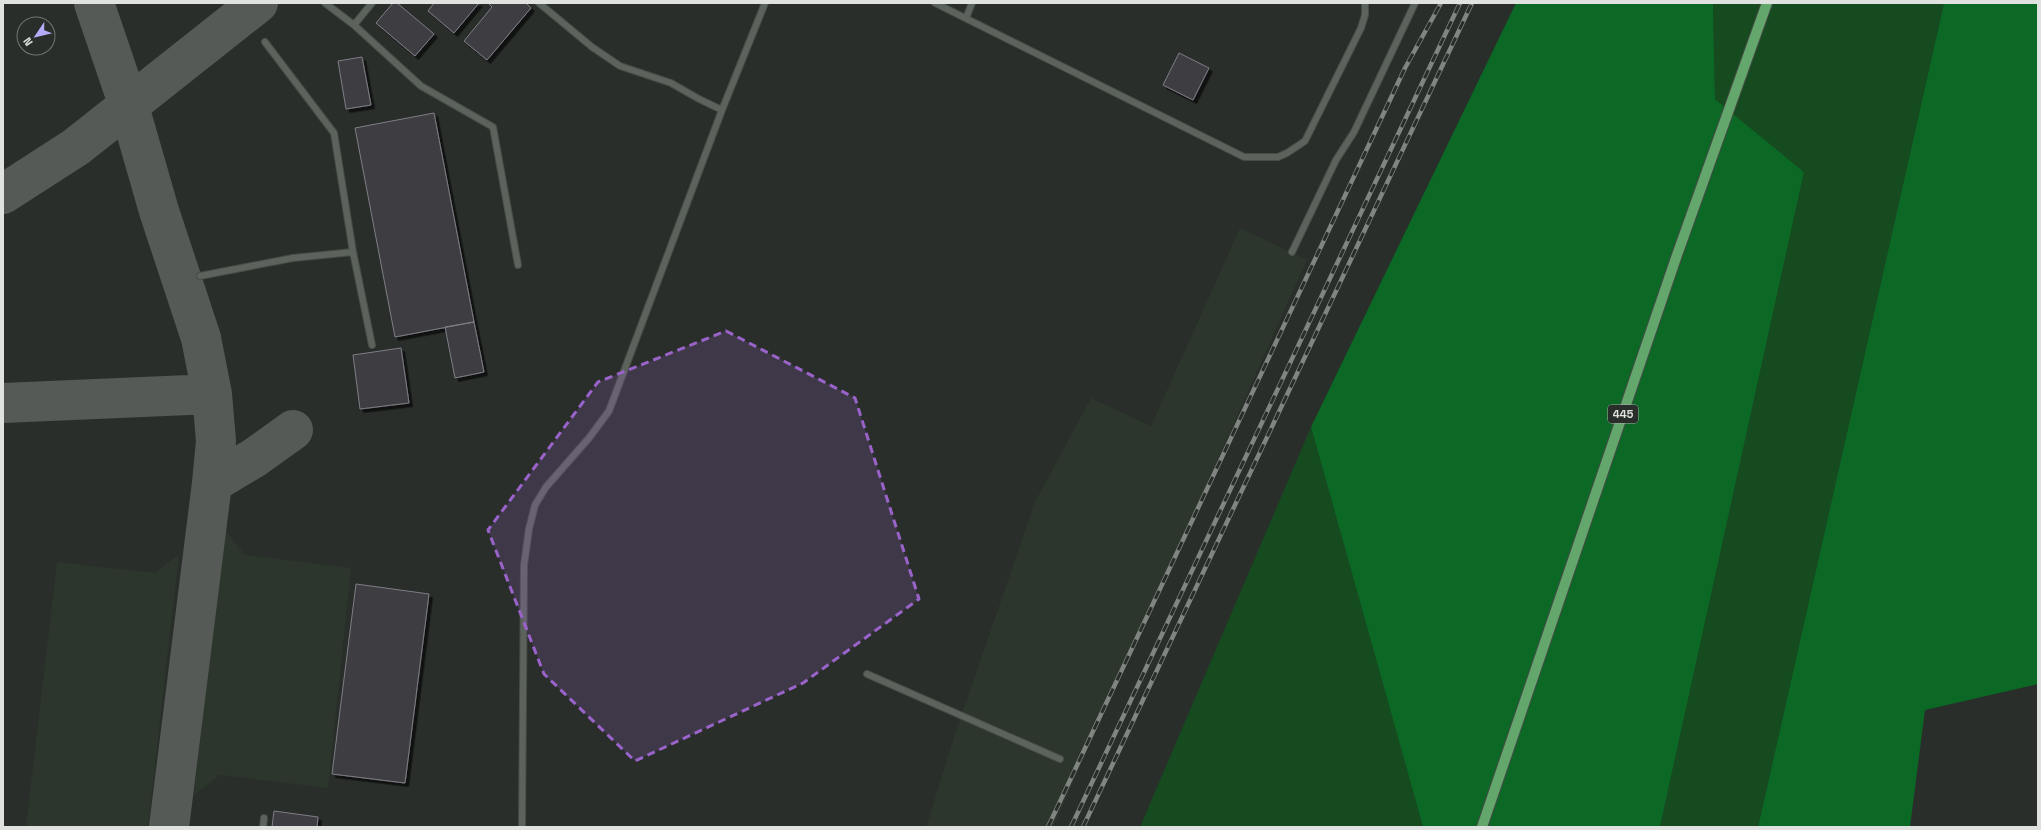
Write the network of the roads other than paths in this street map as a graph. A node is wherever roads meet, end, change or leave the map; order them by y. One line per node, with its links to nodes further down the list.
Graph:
1 (325, 3): 11 (lane)
2 (372, 3): 11 (lane)
3 (539, 3): 13 (lane)
4 (765, 3): 13 (lane)
5 (935, 3): 10 (lane)
6 (972, 3): 10 (lane)
7 (1365, 3): 10 (lane)
8 (1414, 3): 15 (lane)
9 (1767, 3): 24 (main road, 445)
10 (966, 18)
11 (354, 25): 16 (lane)
12 (265, 42): 14 (lane)
13 (722, 110): 23 (lane)
14 (353, 252): 17 (lane); 18 (lane)
15 (1292, 252)
16 (518, 264)
17 (200, 276)
18 (372, 345)
19 (867, 674): 20 (lane)
20 (1060, 760)
21 (264, 818): 22 (lane)
22 (263, 827)
23 (522, 827)
24 (1482, 827)

